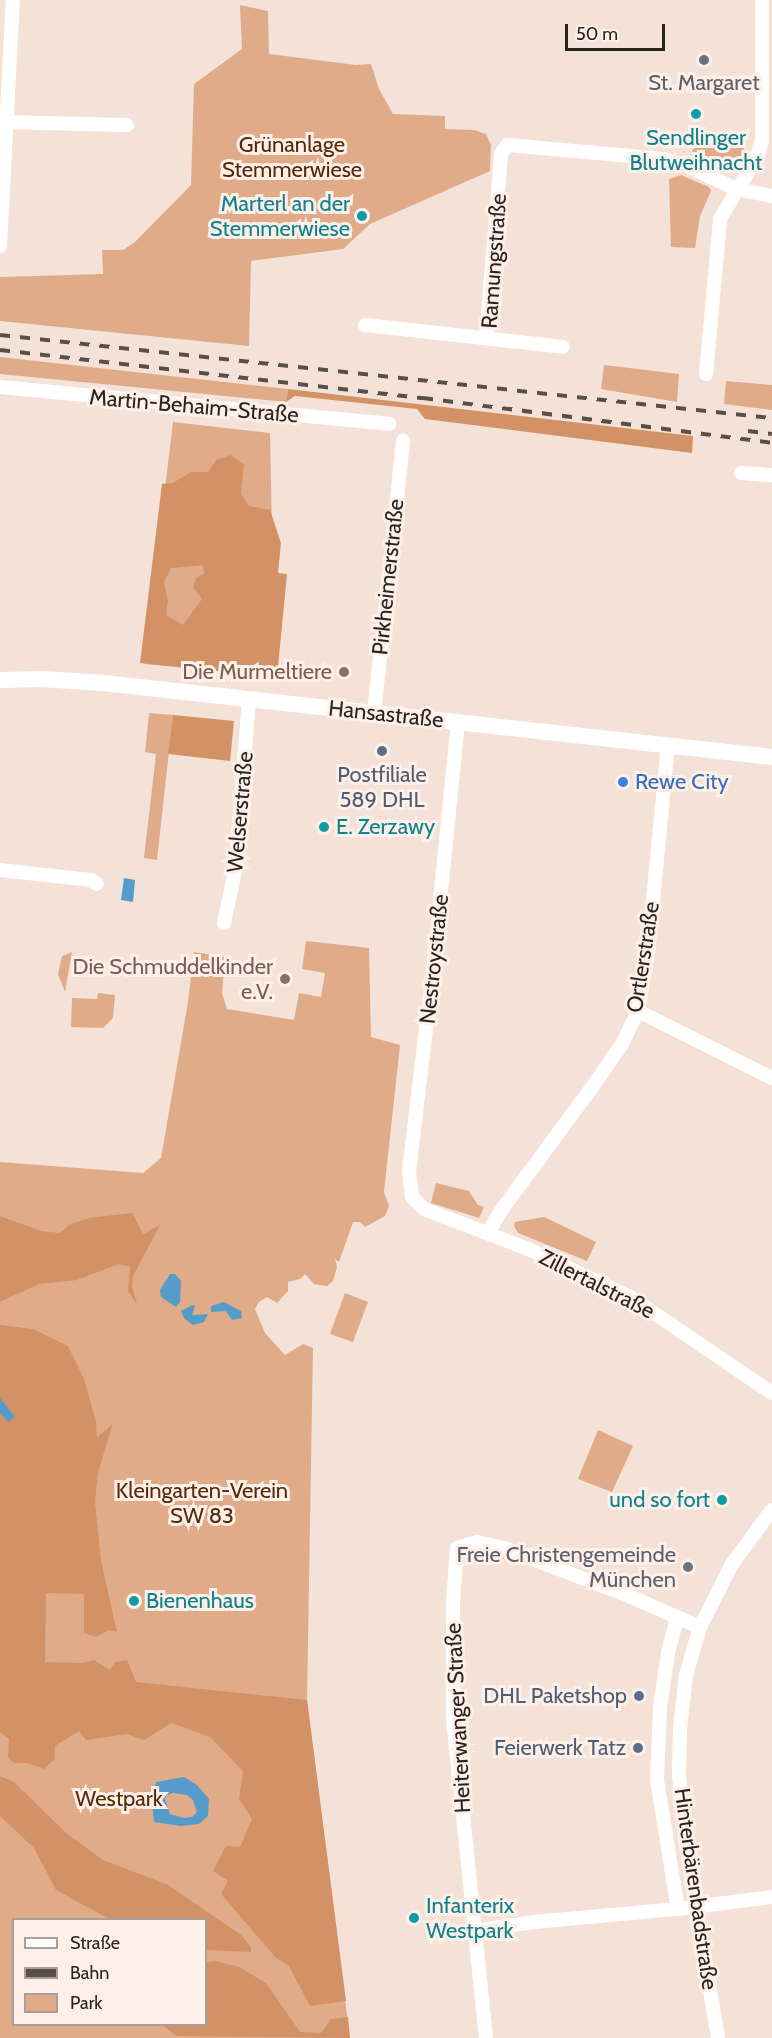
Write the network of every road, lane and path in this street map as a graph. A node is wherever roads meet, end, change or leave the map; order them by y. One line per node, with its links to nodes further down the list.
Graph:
1 (13, 0): 3 (street)
2 (762, 0): 5 (street)
3 (4, 122): 4 (street); 7 (street)
4 (127, 125)
5 (736, 189): 6 (street); 9 (street, Ramungstraße); 11 (street)
6 (772, 196)
7 (0, 246)
8 (365, 325): 9 (street)
9 (486, 338): 10 (street, Ramungstraße)
10 (563, 347)
11 (706, 374)
12 (0, 387): 13 (street, Martin-Behaim-Straße)
13 (389, 424)
14 (403, 441): 19 (street, Pirkheimerstraße)
15 (741, 472): 16 (street)
16 (772, 475)
17 (0, 680): 18 (street, Hansastraße)
18 (249, 700): 19 (street, Hansastraße); 25 (street, Welserstraße)
19 (374, 713): 20 (street, Hansastraße)
20 (458, 721): 21 (street, Hansastraße); 28 (street, Nestroystraße)
21 (668, 745): 22 (street, Hansastraße); 26 (street, Ortlerstraße)
22 (772, 757)
23 (0, 870): 24 (street)
24 (97, 884)
25 (224, 923)
26 (638, 1011): 27 (street); 29 (street, Ortlerstraße)
27 (772, 1078)
28 (412, 1197): 29 (street, Zillertalstraße)
29 (488, 1233): 30 (street, Zillertalstraße)
30 (772, 1392)
31 (772, 1510): 33 (street, Hinterbärenbadstraße)
32 (677, 1619): 33 (street, Heiterwanger Straße); 36 (street, Hinterbärenbadstraße); 37 (street, Heiterwanger Straße)
33 (700, 1627): 35 (street, Hinterbärenbadstraße)
34 (772, 1897): 35 (street)
35 (697, 1907): 36 (street); 39 (street, Hinterbärenbadstraße)
36 (678, 1909): 37 (street)
37 (473, 1931): 38 (street, Heiterwanger Straße)
38 (486, 2038)
39 (718, 2038)

